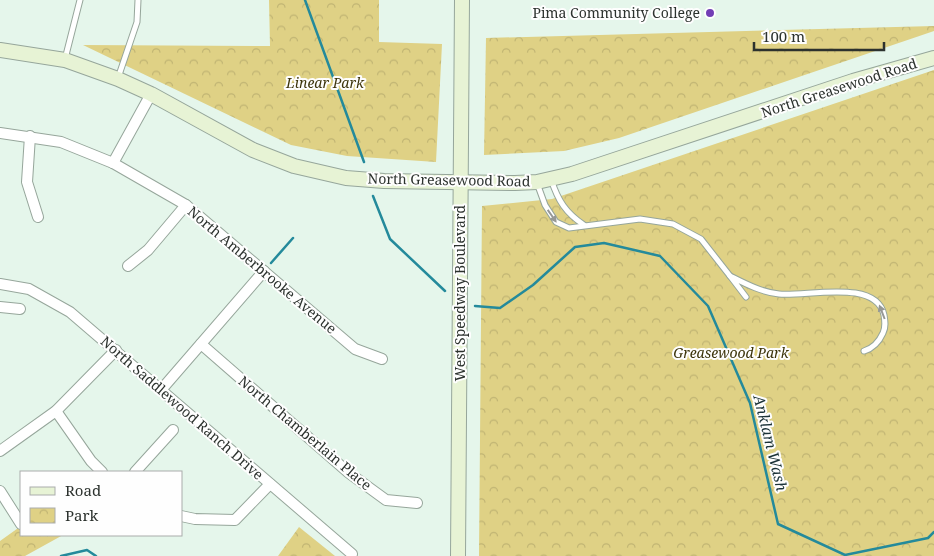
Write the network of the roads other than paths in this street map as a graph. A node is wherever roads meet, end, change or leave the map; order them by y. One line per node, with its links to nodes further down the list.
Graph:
1 (80, 0): 6 (lane)
2 (138, 0): 7 (lane)
3 (462, 0): 14 (main road, West Speedway Boulevard)
4 (0, 50): 6 (main road, North Greasewood Road)
5 (934, 58): 12 (main road, North Greasewood Road)
6 (65, 60): 7 (main road, North Greasewood Road)
7 (118, 79): 8 (main road, North Greasewood Road)
8 (151, 94): 11 (street); 14 (main road, North Greasewood Road)
9 (0, 132): 10 (street, North Amberbrooke Avenue)
10 (30, 136): 11 (street, North Amberbrooke Avenue); 16 (street)
11 (113, 163): 15 (street, North Amberbrooke Avenue)
12 (551, 180): 13 (main road, North Greasewood Road); 17 (lane)
13 (536, 182): 14 (main road, North Greasewood Road); 17 (lane, one-way to 17)
14 (462, 183): 41 (main road, West Speedway Boulevard)
15 (186, 205): 18 (street); 19 (street, North Amberbrooke Avenue)
16 (38, 217)
17 (584, 226): 20 (lane)
18 (128, 266)
19 (264, 271): 25 (street); 28 (street, North Amberbrooke Avenue)
20 (730, 276): 22 (lane); 27 (lane, one-way to 20)
21 (0, 284): 26 (street, North Saddlewood Ranch Drive)
22 (746, 297)
23 (0, 308): 24 (street)
24 (20, 309)
25 (201, 344): 29 (street); 37 (street, North Chamberlain Place)
26 (116, 350): 29 (street, North Saddlewood Ranch Drive); 30 (street)
27 (864, 350)
28 (382, 359)
29 (161, 390): 35 (street, North Saddlewood Ranch Drive)
30 (56, 411): 32 (street); 33 (street)
31 (173, 430): 34 (street)
32 (0, 451)
33 (101, 471)
34 (136, 471)
35 (270, 484): 38 (street); 40 (street, North Saddlewood Ranch Drive)
36 (0, 491): 39 (street)
37 (417, 503)
38 (182, 516)
39 (20, 522)
40 (356, 555)
41 (458, 556)

